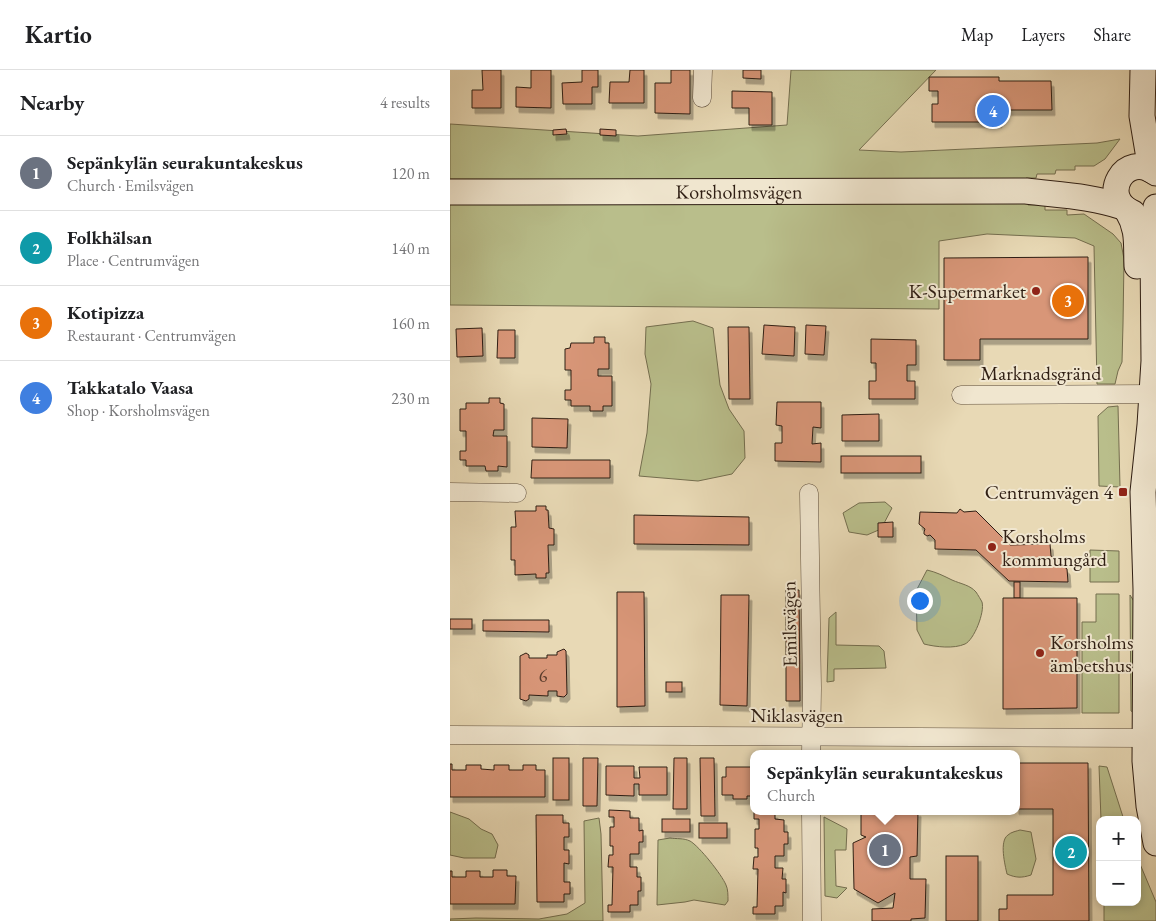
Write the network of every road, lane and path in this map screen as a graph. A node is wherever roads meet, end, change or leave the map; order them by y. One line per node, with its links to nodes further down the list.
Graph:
1 (703, 70): 3 (street)
2 (1143, 70): 4 (main road)
3 (702, 98)
4 (1140, 171): 5 (main road, Korsholmsvägen); 8 (main road)
5 (1026, 191): 6 (main road, Korsholmsvägen); 8 (main road, Korsholmsvägen)
6 (450, 192)
7 (1156, 207): 8 (main road, Korsholmsvägen); 9 (main road)
8 (1125, 209): 9 (main road)
9 (1141, 394): 10 (street, Marknadsgränd); 14 (main road)
10 (961, 395)
11 (450, 492): 12 (street)
12 (517, 493)
13 (809, 493): 17 (street, Emilsvägen)
14 (1150, 559): 16 (main road)
15 (450, 735): 17 (street, Niklasvägen)
16 (1145, 738): 17 (street, Niklasvägen); 19 (main road)
17 (811, 745)
18 (812, 815): 20 (street)
19 (1156, 844)
20 (812, 921)

